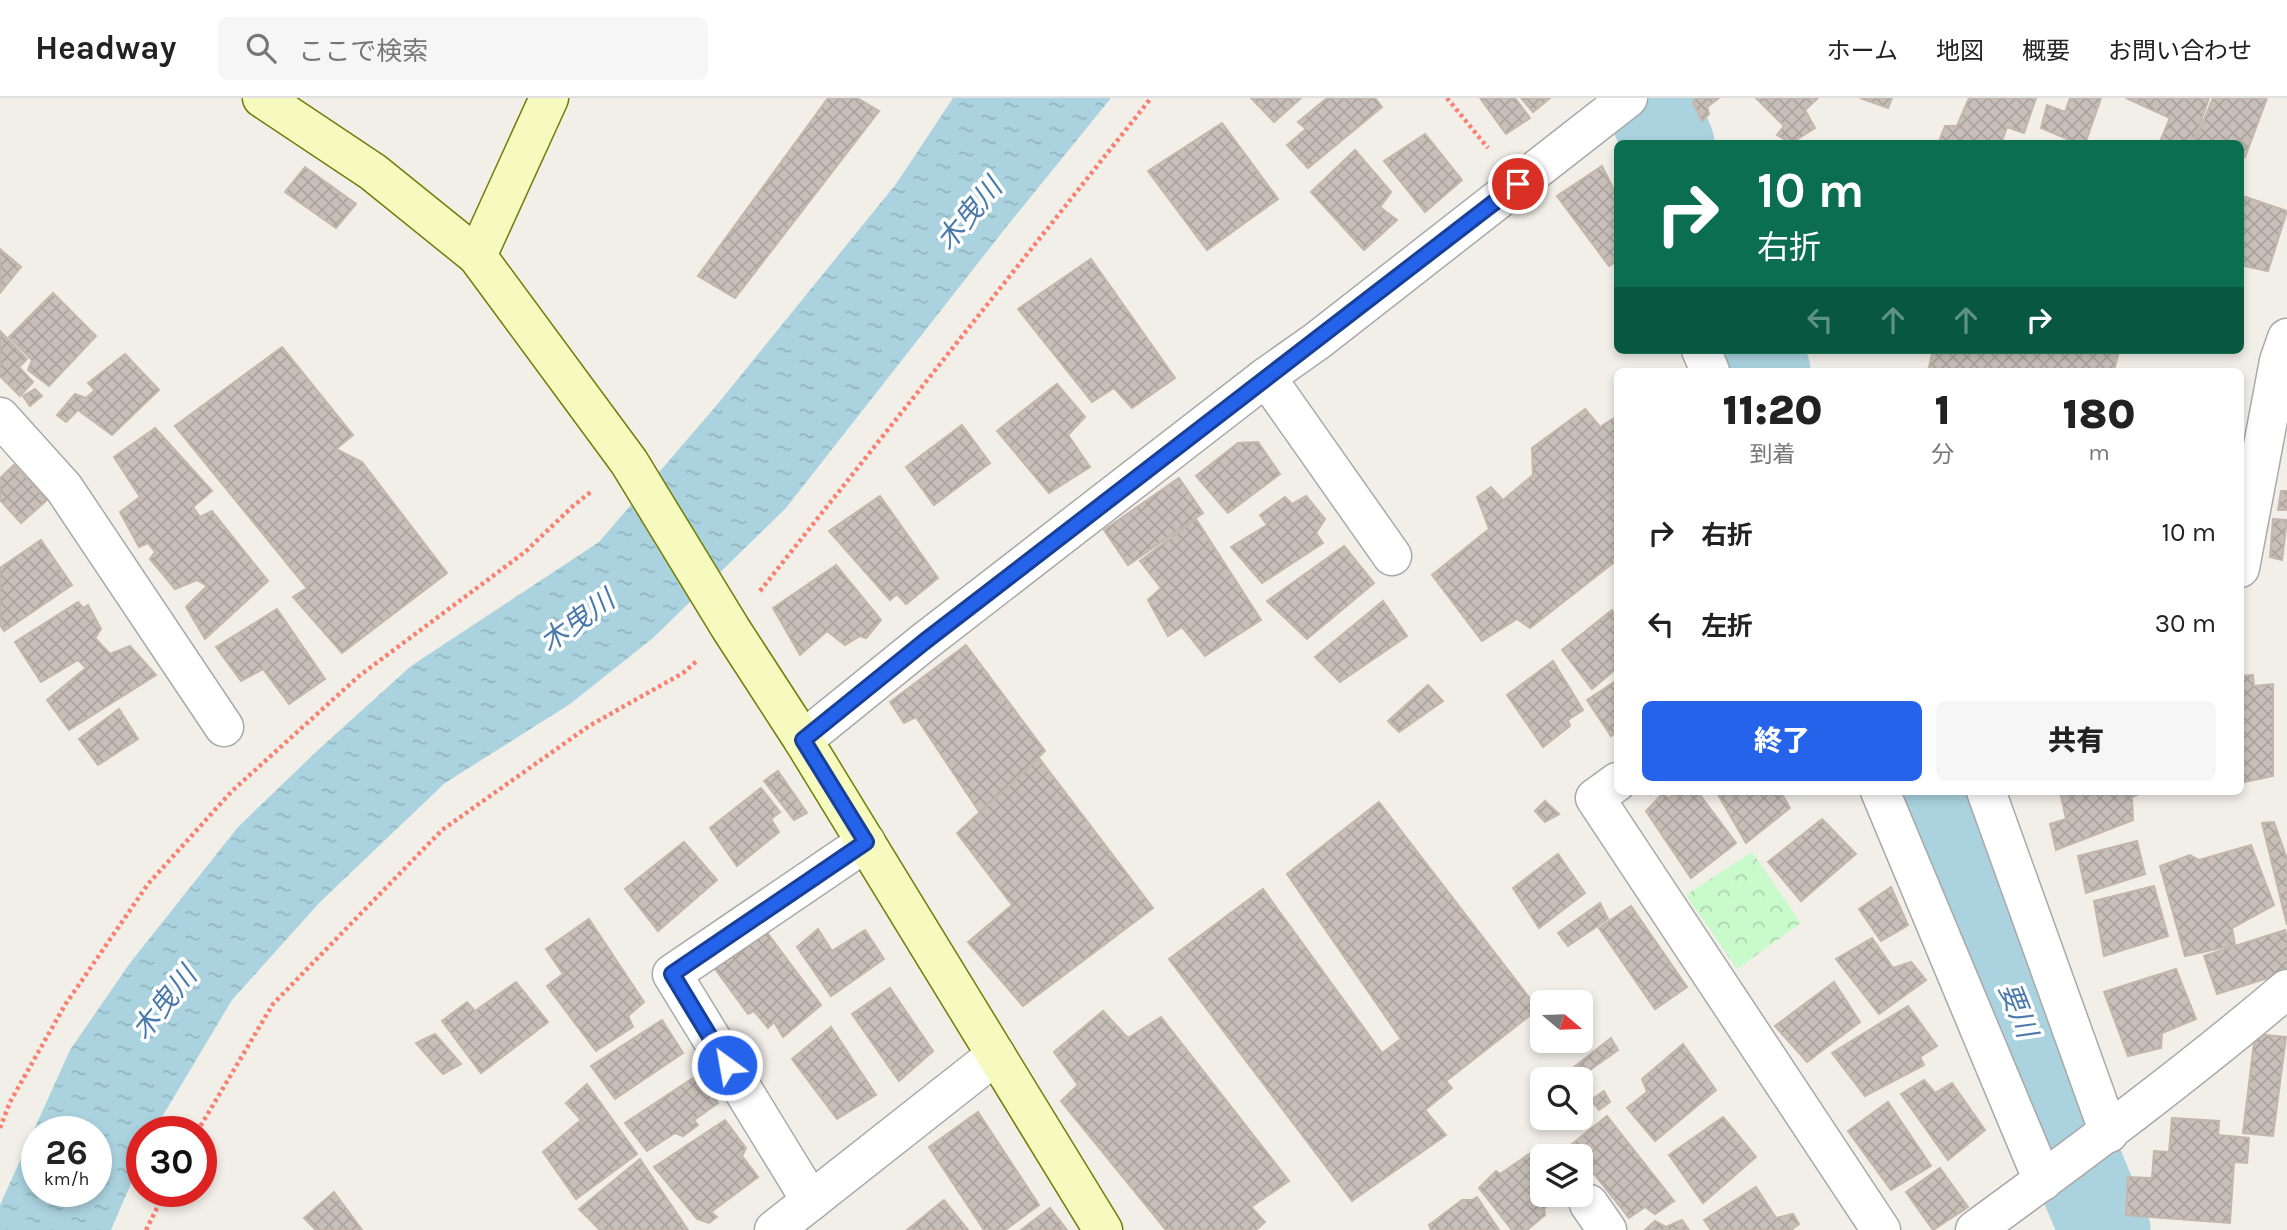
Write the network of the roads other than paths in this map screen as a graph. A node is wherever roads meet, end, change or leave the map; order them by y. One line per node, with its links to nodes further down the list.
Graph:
1 (262, 98): 4 (street)
2 (549, 98): 4 (street)
3 (1618, 115): 6 (street)
4 (477, 256): 11 (street)
5 (2285, 354): 8 (street)
6 (1266, 377): 9 (street); 11 (street)
7 (0, 418): 10 (street)
8 (2244, 549)
9 (1392, 556)
10 (224, 727)
11 (803, 740): 15 (street)
12 (1614, 784): 23 (street)
13 (1882, 795): 19 (street)
14 (1987, 795): 18 (street)
15 (866, 842): 17 (street); 20 (street)
16 (2287, 989): 18 (street)
17 (996, 1055): 20 (street); 22 (street)
18 (2103, 1138): 19 (street)
19 (2048, 1177): 24 (street)
20 (811, 1201): 21 (street)
21 (774, 1230)
22 (1103, 1230)
23 (1881, 1230)
24 (1975, 1230)

